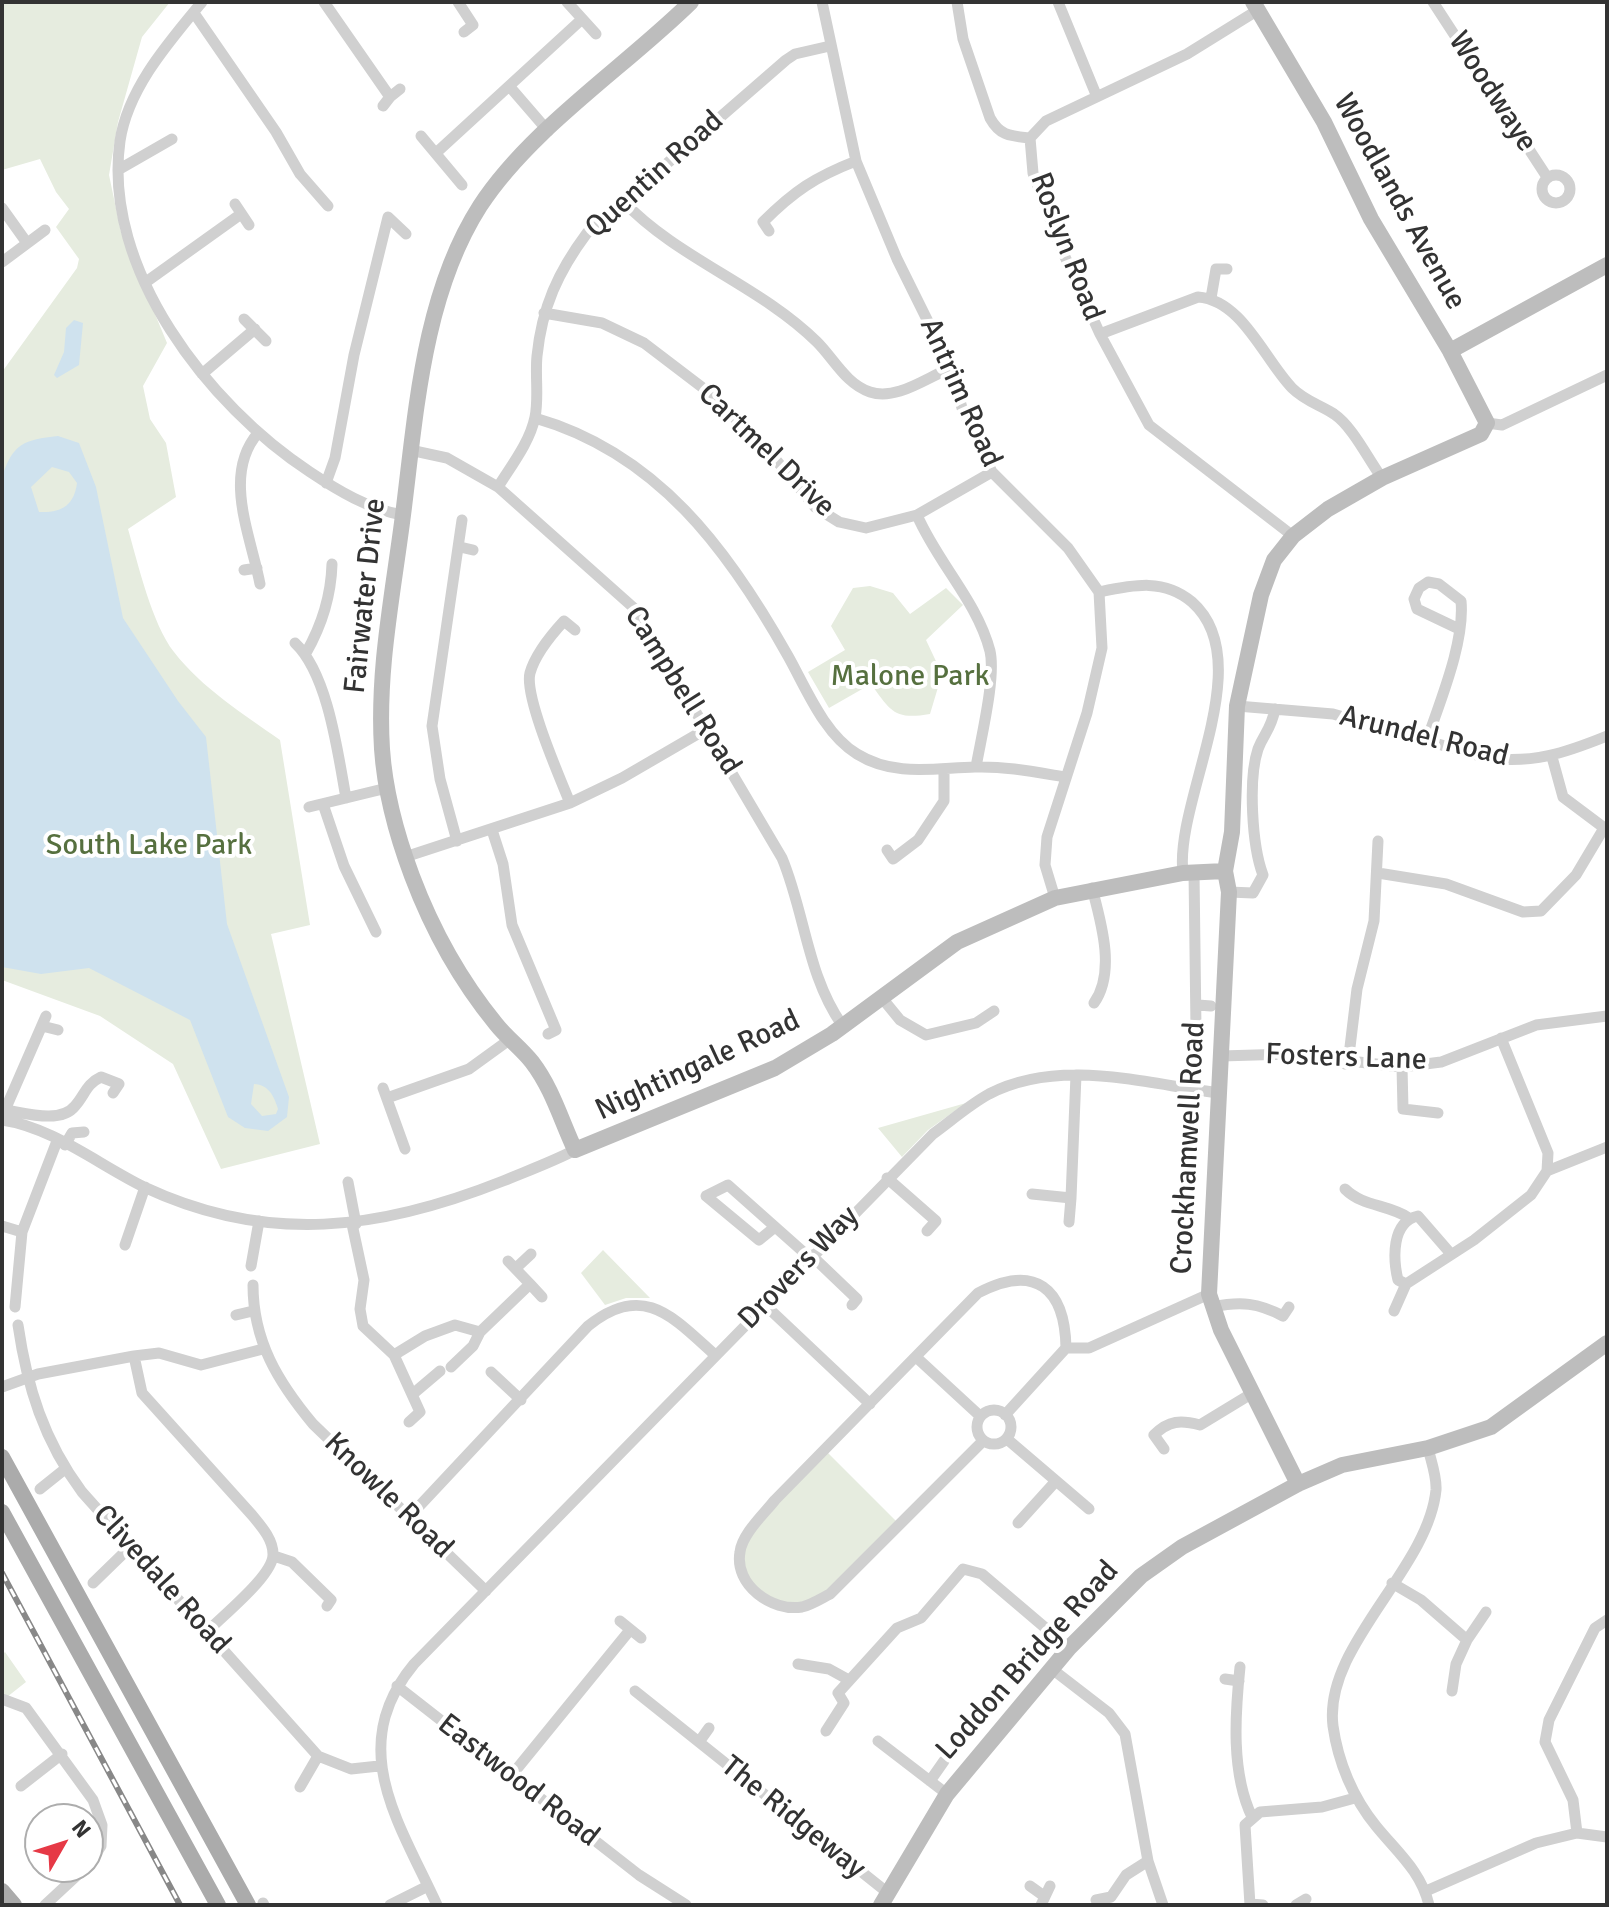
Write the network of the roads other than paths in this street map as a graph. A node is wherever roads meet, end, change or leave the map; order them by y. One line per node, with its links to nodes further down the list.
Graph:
1 (202, 2): 11 (street)
2 (324, 2): 17 (street)
3 (458, 2): 13 (street)
4 (567, 2): 12 (street)
5 (691, 2): 19 (street, Fairwater Drive)
6 (822, 2): 15 (street, Antrim Road)
7 (957, 2): 21 (street)
8 (1058, 2): 18 (street)
9 (1437, 4): 26 (street, Woodwaye)
10 (1256, 6): 18 (street, Roslyn Road); 46 (street, Woodlands Avenue)
11 (194, 13): 25 (street); 29 (street)
12 (581, 20): 14 (street); 16 (street)
13 (473, 25)
14 (596, 34)
15 (830, 46): 24 (street, Antrim Road); 28 (street, Quentin Road)
16 (510, 87): 19 (street); 23 (street)
17 (391, 97)
18 (1097, 97): 21 (street, Roslyn Road)
19 (548, 131): 53 (street, Fairwater Drive)
20 (421, 136): 23 (street)
21 (1030, 138): 44 (street, Roslyn Road)
22 (172, 139): 25 (street)
23 (436, 153): 27 (street)
24 (856, 161): 32 (street); 47 (street, Antrim Road)
25 (118, 170): 39 (street)
26 (1547, 177)
27 (462, 185)
28 (623, 201): 41 (street, Quentin Road); 47 (street)
29 (328, 206)
30 (2, 208): 35 (street)
31 (249, 225): 39 (street)
32 (762, 228)
33 (45, 230): 35 (street)
34 (406, 234): 56 (street, Fairwater Drive)
35 (27, 243): 36 (street)
36 (2, 262)
37 (1607, 265): 46 (street)
38 (1217, 268): 40 (street)
39 (146, 282): 48 (street)
40 (1211, 298): 44 (street); 55 (street)
41 (544, 313): 50 (street, Quentin Road); 59 (street, Cartmel Drive)
42 (244, 319): 43 (street)
43 (255, 329): 45 (street); 48 (street)
44 (1100, 334): 61 (street, Roslyn Road)
45 (266, 341)
46 (1450, 351): 51 (street, Woodlands Avenue)
47 (951, 368): 54 (street, Antrim Road)
48 (202, 374): 52 (street)
49 (1607, 375): 51 (street, Crockhamwell Road)
50 (535, 418): 57 (street, Quentin Road); 78 (street)
51 (1486, 427): 55 (street, Crockhamwell Road)
52 (258, 433): 56 (street); 65 (street)
53 (410, 450): 57 (street, Campbell Road); 58 (street, Fairwater Drive)
54 (992, 472): 59 (street, Cartmel Drive); 66 (street, Antrim Road)
55 (1382, 478): 61 (street, Crockhamwell Road)
56 (326, 483): 58 (street)
57 (498, 487): 73 (street, Campbell Road)
58 (403, 515): 80 (street, Fairwater Drive)
59 (917, 515): 77 (street)
60 (462, 520): 62 (street)
61 (1293, 536): 71 (street, Crockhamwell Road)
62 (460, 547): 63 (street); 88 (street)
63 (473, 550)
64 (332, 564): 70 (street)
65 (260, 584)
66 (1099, 592): 79 (street); 92 (street)
67 (1459, 629): 67 (street); 75 (street)
68 (575, 630): 82 (street)
69 (295, 643): 70 (street)
70 (306, 653): 81 (street)
71 (1237, 706): 72 (street, Arundel Road); 91 (street, Crockhamwell Road)
72 (1275, 709): 75 (street, Arundel Road); 95 (street)
73 (708, 728): 82 (street); 104 (street, Campbell Road)
74 (1607, 736): 76 (street, Arundel Road)
75 (1427, 740): 76 (street, Arundel Road)
76 (1552, 757): 85 (street)
77 (976, 767): 78 (street); 79 (street)
78 (944, 770): 90 (street)
79 (1065, 777): 96 (street)
80 (387, 788): 81 (street); 89 (street, Fairwater Drive)
81 (346, 798): 83 (street)
82 (570, 803): 86 (street)
83 (323, 804): 84 (street); 97 (street)
84 (309, 807)
85 (1606, 829): 93 (street)
86 (492, 830): 88 (street); 107 (street)
87 (1378, 840): 93 (street)
88 (457, 841): 89 (street)
89 (405, 857): 109 (street, Fairwater Drive)
90 (893, 859)
91 (1225, 871): 92 (street, Nightingale Road); 95 (street, Crockhamwell Road)
92 (1188, 872): 94 (street, Nightingale Road); 100 (street)
93 (1378, 873): 111 (street)
94 (1092, 888): 96 (street, Nightingale Road); 99 (street)
95 (1229, 892): 110 (street, Crockhamwell Road)
96 (1055, 898): 98 (street, Nightingale Road)
97 (376, 932)
98 (882, 998): 102 (street); 104 (street, Nightingale Road)
99 (1101, 1000)
100 (1198, 1005): 101 (street); 105 (street)
101 (1211, 1006)
102 (988, 1012)
103 (1607, 1016): 108 (street, Fosters Lane)
104 (842, 1025): 122 (street, Nightingale Road)
105 (1196, 1029)
106 (58, 1030): 116 (street)
107 (548, 1034)
108 (1501, 1038): 112 (street, Fosters Lane); 123 (street)
109 (509, 1040): 121 (street); 122 (street, Fairwater Drive)
110 (1221, 1056): 111 (street, Fosters Lane); 115 (street, Crockhamwell Road)
111 (1345, 1064): 112 (street, Fosters Lane)
112 (1402, 1067): 117 (street)
113 (1076, 1075): 115 (street, Drovers Way); 124 (street, Drovers Way); 129 (street)
114 (120, 1084): 116 (street)
115 (1220, 1093): 148 (street, Crockhamwell Road)
116 (3, 1113): 119 (street, Nightingale Road)
117 (1438, 1113)
118 (84, 1132): 119 (street)
119 (61, 1143): 126 (street, Nightingale Road); 137 (street)
120 (1607, 1147): 123 (street)
121 (405, 1149)
122 (575, 1150): 133 (street, Nightingale Road)
123 (1547, 1171): 140 (street)
124 (887, 1178): 136 (street); 141 (street, Drovers Way)
125 (348, 1182): 133 (street)
126 (145, 1187): 131 (street, Nightingale Road); 138 (street)
127 (1345, 1189): 130 (street)
128 (1032, 1194): 129 (street)
129 (1071, 1198): 132 (street)
130 (1409, 1218): 140 (street); 144 (street)
131 (259, 1221): 133 (street, Nightingale Road); 142 (street)
132 (1069, 1222)
133 (354, 1224): 161 (street)
134 (2, 1226): 137 (street)
135 (775, 1227): 135 (street); 141 (street)
136 (927, 1231)
137 (22, 1232): 150 (street)
138 (125, 1245)
139 (531, 1254): 143 (street)
140 (1451, 1254): 144 (street)
141 (810, 1256): 147 (street); 149 (street, Drovers Way)
142 (251, 1266)
143 (530, 1284): 146 (street); 156 (street)
144 (1406, 1284): 152 (street)
145 (253, 1285): 151 (street, Knowle Road)
146 (542, 1297)
147 (857, 1299)
148 (1211, 1301): 154 (street); 158 (street); 168 (street, Crockhamwell Road)
149 (764, 1304): 160 (street, Drovers Way); 170 (street)
150 (15, 1307)
151 (253, 1311): 153 (street); 159 (street, Knowle Road)
152 (1394, 1311)
153 (236, 1315)
154 (1284, 1316)
155 (18, 1325): 165 (street, Clivedale Road)
156 (480, 1332): 161 (street); 167 (street)
157 (1607, 1343): 176 (street, Loddon Bridge Road)
158 (1066, 1348): 163 (street); 171 (street)
159 (263, 1349): 162 (street); 185 (street, Knowle Road)
160 (714, 1354): 169 (street); 191 (street, Drovers Way)
161 (394, 1355): 167 (street)
162 (134, 1356): 165 (street); 188 (street)
163 (916, 1357): 170 (street); 172 (street)
164 (491, 1372): 169 (street)
165 (27, 1378): 166 (street); 179 (street, Clivedale Road)
166 (2, 1387)
167 (414, 1393): 173 (street)
168 (1251, 1394): 177 (street); 181 (street, Crockhamwell Road)
169 (521, 1400): 185 (street)
170 (870, 1404): 175 (street)
171 (1005, 1415): 172 (street); 174 (street)
172 (980, 1416): 175 (street)
173 (409, 1422)
174 (1007, 1439): 175 (street); 180 (street)
175 (983, 1441)
176 (1428, 1448): 181 (street, Loddon Bridge Road); 190 (street)
177 (1164, 1449)
178 (2, 1457): 239 (main road)
179 (65, 1469): 182 (street); 187 (street, Clivedale Road)
180 (1056, 1481): 183 (street); 186 (street)
181 (1298, 1484): 200 (street, Loddon Bridge Road)
182 (40, 1489)
183 (1089, 1509)
184 (2, 1512): 242 (main road)
185 (410, 1516): 191 (street, Knowle Road)
186 (1018, 1523)
187 (129, 1548): 189 (street); 197 (street, Clivedale Road)
188 (274, 1556): 192 (street); 197 (street)
189 (93, 1583)
190 (1392, 1583): 199 (street); 224 (street)
191 (486, 1591): 207 (street, Drovers Way)
192 (331, 1600)
193 (1486, 1612): 199 (street)
194 (1607, 1620): 227 (street)
195 (620, 1621): 196 (street)
196 (630, 1630): 198 (street); 219 (street)
197 (207, 1632): 216 (street, Clivedale Road)
198 (641, 1638)
199 (1467, 1640): 209 (street)
200 (1069, 1648): 203 (street, Loddon Bridge Road); 205 (street)
201 (798, 1664): 205 (street)
202 (1240, 1667): 206 (street)
203 (1052, 1669): 223 (street, Loddon Bridge Road); 229 (street)
204 (1225, 1679): 206 (street)
205 (849, 1680): 212 (street)
206 (1239, 1681): 226 (street)
207 (397, 1686): 218 (street, Drovers Way); 219 (street, Eastwood Road)
208 (635, 1691): 214 (street, The Ridgeway)
209 (1452, 1691)
210 (3, 1701): 215 (street)
211 (709, 1728): 214 (street, The Ridgeway)
212 (826, 1731)
213 (878, 1741): 220 (street)
214 (699, 1742): 236 (street, The Ridgeway)
215 (62, 1754): 221 (street); 225 (street)
216 (318, 1756): 218 (street, Clivedale Road); 222 (street)
217 (944, 1761): 220 (street)
218 (379, 1766): 231 (street)
219 (511, 1776): 245 (street, Eastwood Road)
220 (930, 1781): 223 (street)
221 (21, 1786)
222 (300, 1787)
223 (947, 1794): 236 (street, Loddon Bridge Road)
224 (1355, 1798): 226 (street); 234 (street)
225 (94, 1803)
226 (1252, 1817): 247 (street)
227 (1577, 1833): 228 (street); 234 (street)
228 (1607, 1837)
229 (1148, 1861): 238 (street); 246 (street)
230 (69, 1883): 241 (street)
231 (428, 1886): 243 (street); 244 (street)
232 (1030, 1886): 235 (street)
233 (2, 1891): 240 (main road)
234 (1426, 1891): 249 (street)
235 (1045, 1896)
236 (884, 1899)
237 (1096, 1900): 238 (street)
238 (1112, 1901)
239 (258, 1904)
240 (14, 1905)
241 (45, 1905)
242 (218, 1905)
243 (390, 1905)
244 (437, 1905)
245 (686, 1905)
246 (1163, 1905)
247 (1250, 1905): 248 (street)
248 (1263, 1905)
249 (1429, 1905)

